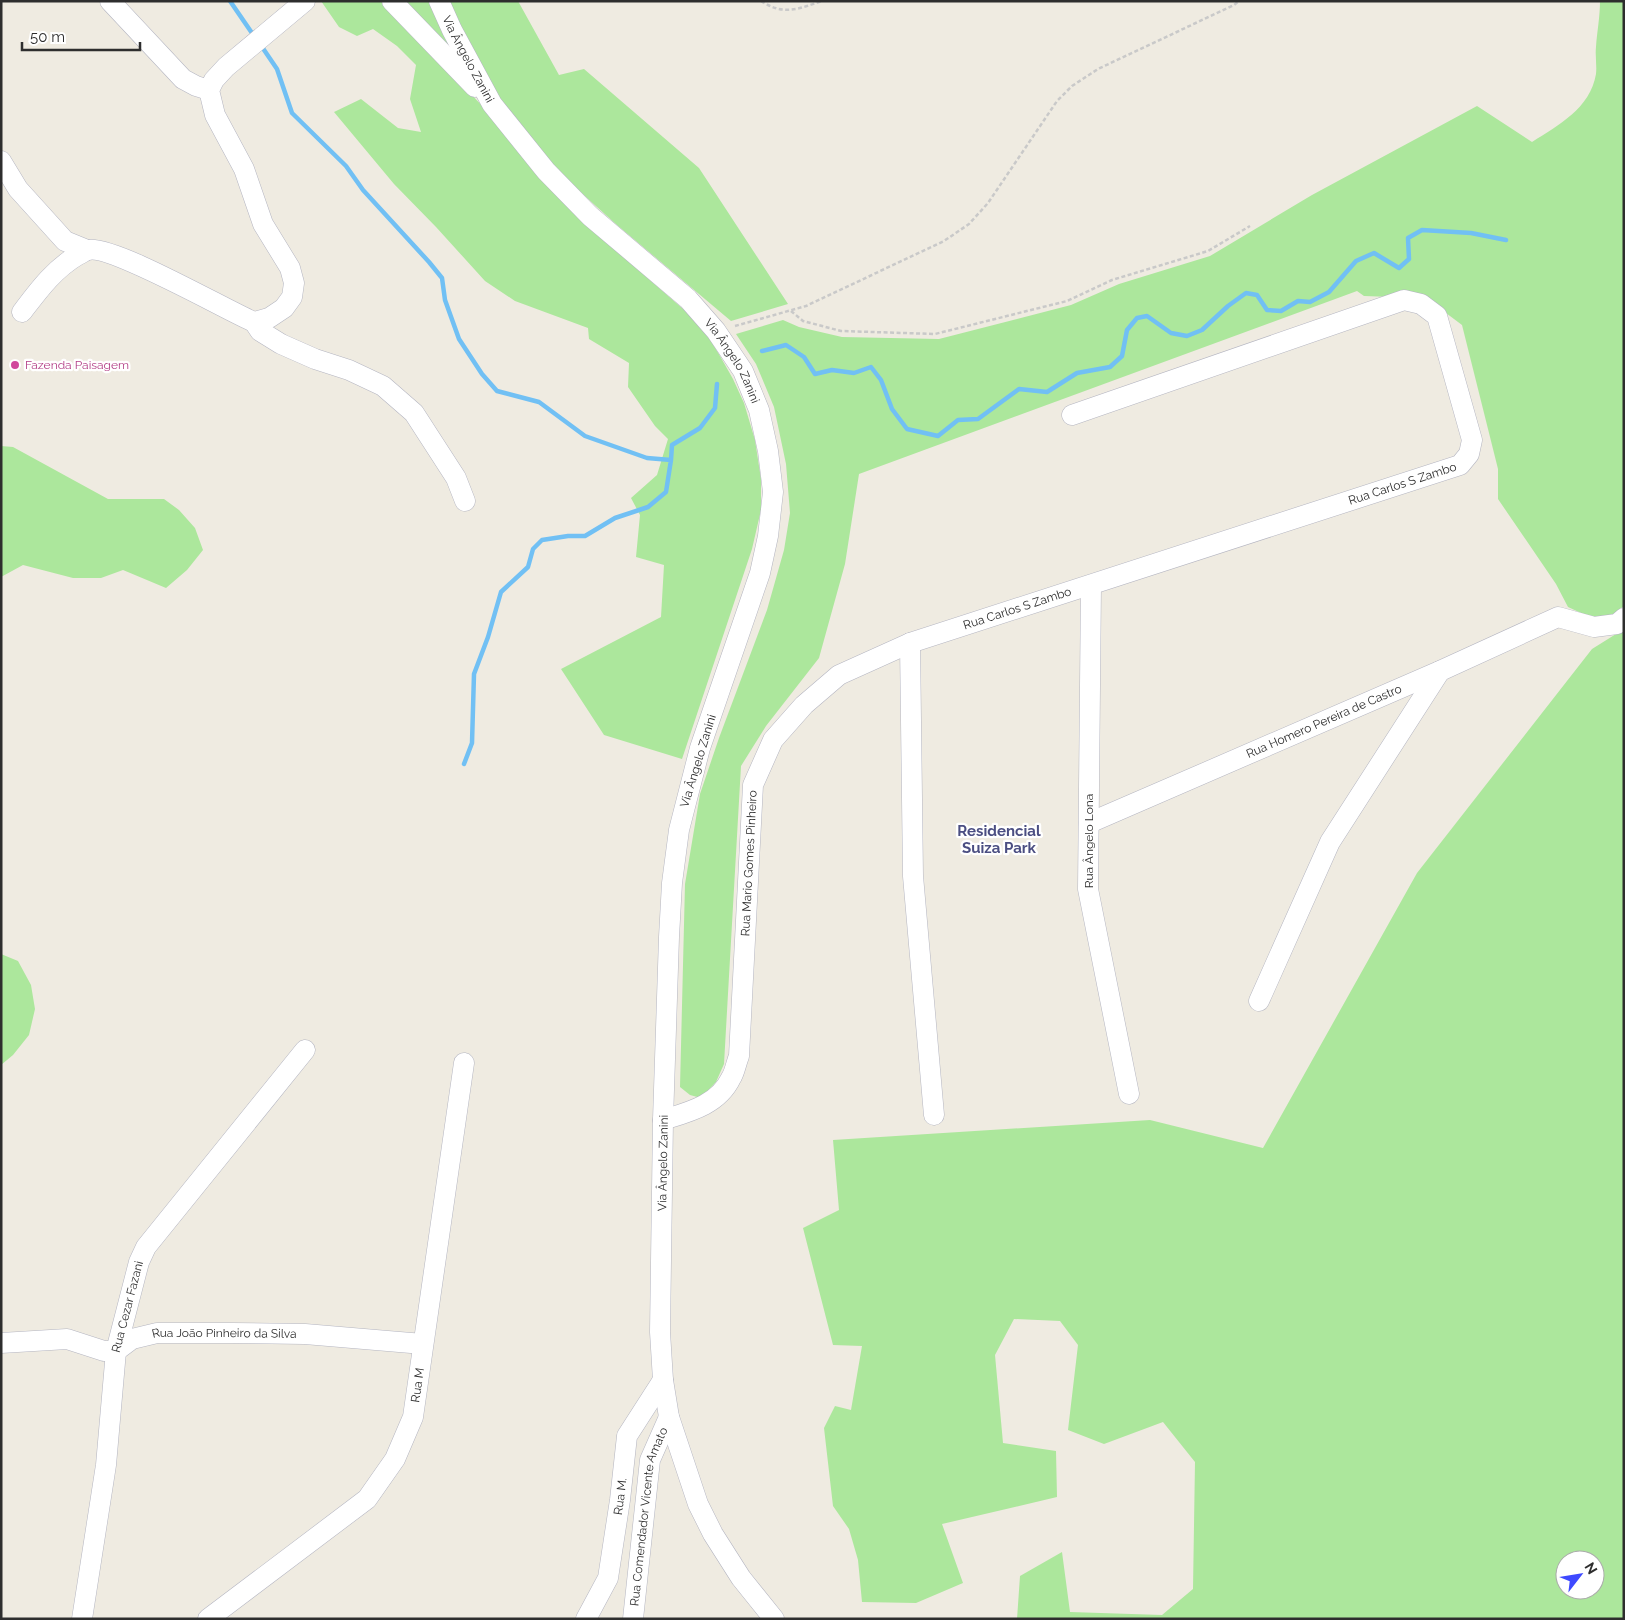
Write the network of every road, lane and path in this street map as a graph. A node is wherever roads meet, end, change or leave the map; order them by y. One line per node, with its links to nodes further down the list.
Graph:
1 (110, 1): 8 (street)
2 (305, 1): 8 (street)
3 (392, 1): 9 (street)
4 (439, 1): 9 (street, Via Ângelo Zanini)
5 (761, 1): 6 (path)
6 (822, 1)
7 (1239, 1): 13 (path)
8 (209, 90): 15 (street)
9 (492, 104): 16 (street, Via Ângelo Zanini)
10 (1, 161): 12 (street)
11 (1250, 226): 13 (path)
12 (87, 250): 14 (street); 15 (street)
13 (791, 311): 16 (path)
14 (22, 312)
15 (254, 322): 18 (street)
16 (716, 332): 29 (street, Via Ângelo Zanini)
17 (1072, 415): 19 (street, Rua Carlos S Zambo)
18 (465, 501)
19 (1091, 585): 21 (street, Rua Carlos S Zambo); 23 (street, Rua Ângelo Lona)
20 (1624, 618): 22 (street, Rua Homero Pereira de Castro)
21 (910, 643): 28 (street); 29 (street, Rua Mario Gomes Pinheiro)
22 (1440, 671): 23 (street, Rua Homero Pereira de Castro); 24 (street)
23 (1089, 823): 27 (street, Rua Ângelo Lona)
24 (1259, 1001)
25 (305, 1050): 32 (street, Rua Cezar Fazani)
26 (464, 1062): 31 (street, Rua M)
27 (1130, 1094)
28 (934, 1115)
29 (663, 1120): 33 (street, Via Ângelo Zanini)
30 (1, 1342): 32 (street)
31 (423, 1344): 32 (street, Rua João Pinheiro da Silva); 36 (street, Rua M)
32 (116, 1351): 35 (street, Rua Cezar Fazani)
33 (664, 1380): 34 (street, Via Ângelo Zanini); 37 (street, Rua M.)
34 (668, 1417): 38 (street, Rua Comendador Vicente Amato); 39 (street, Via Ângelo Zanini)
35 (82, 1619)
36 (208, 1619)
37 (586, 1619)
38 (633, 1619)
39 (774, 1619)

